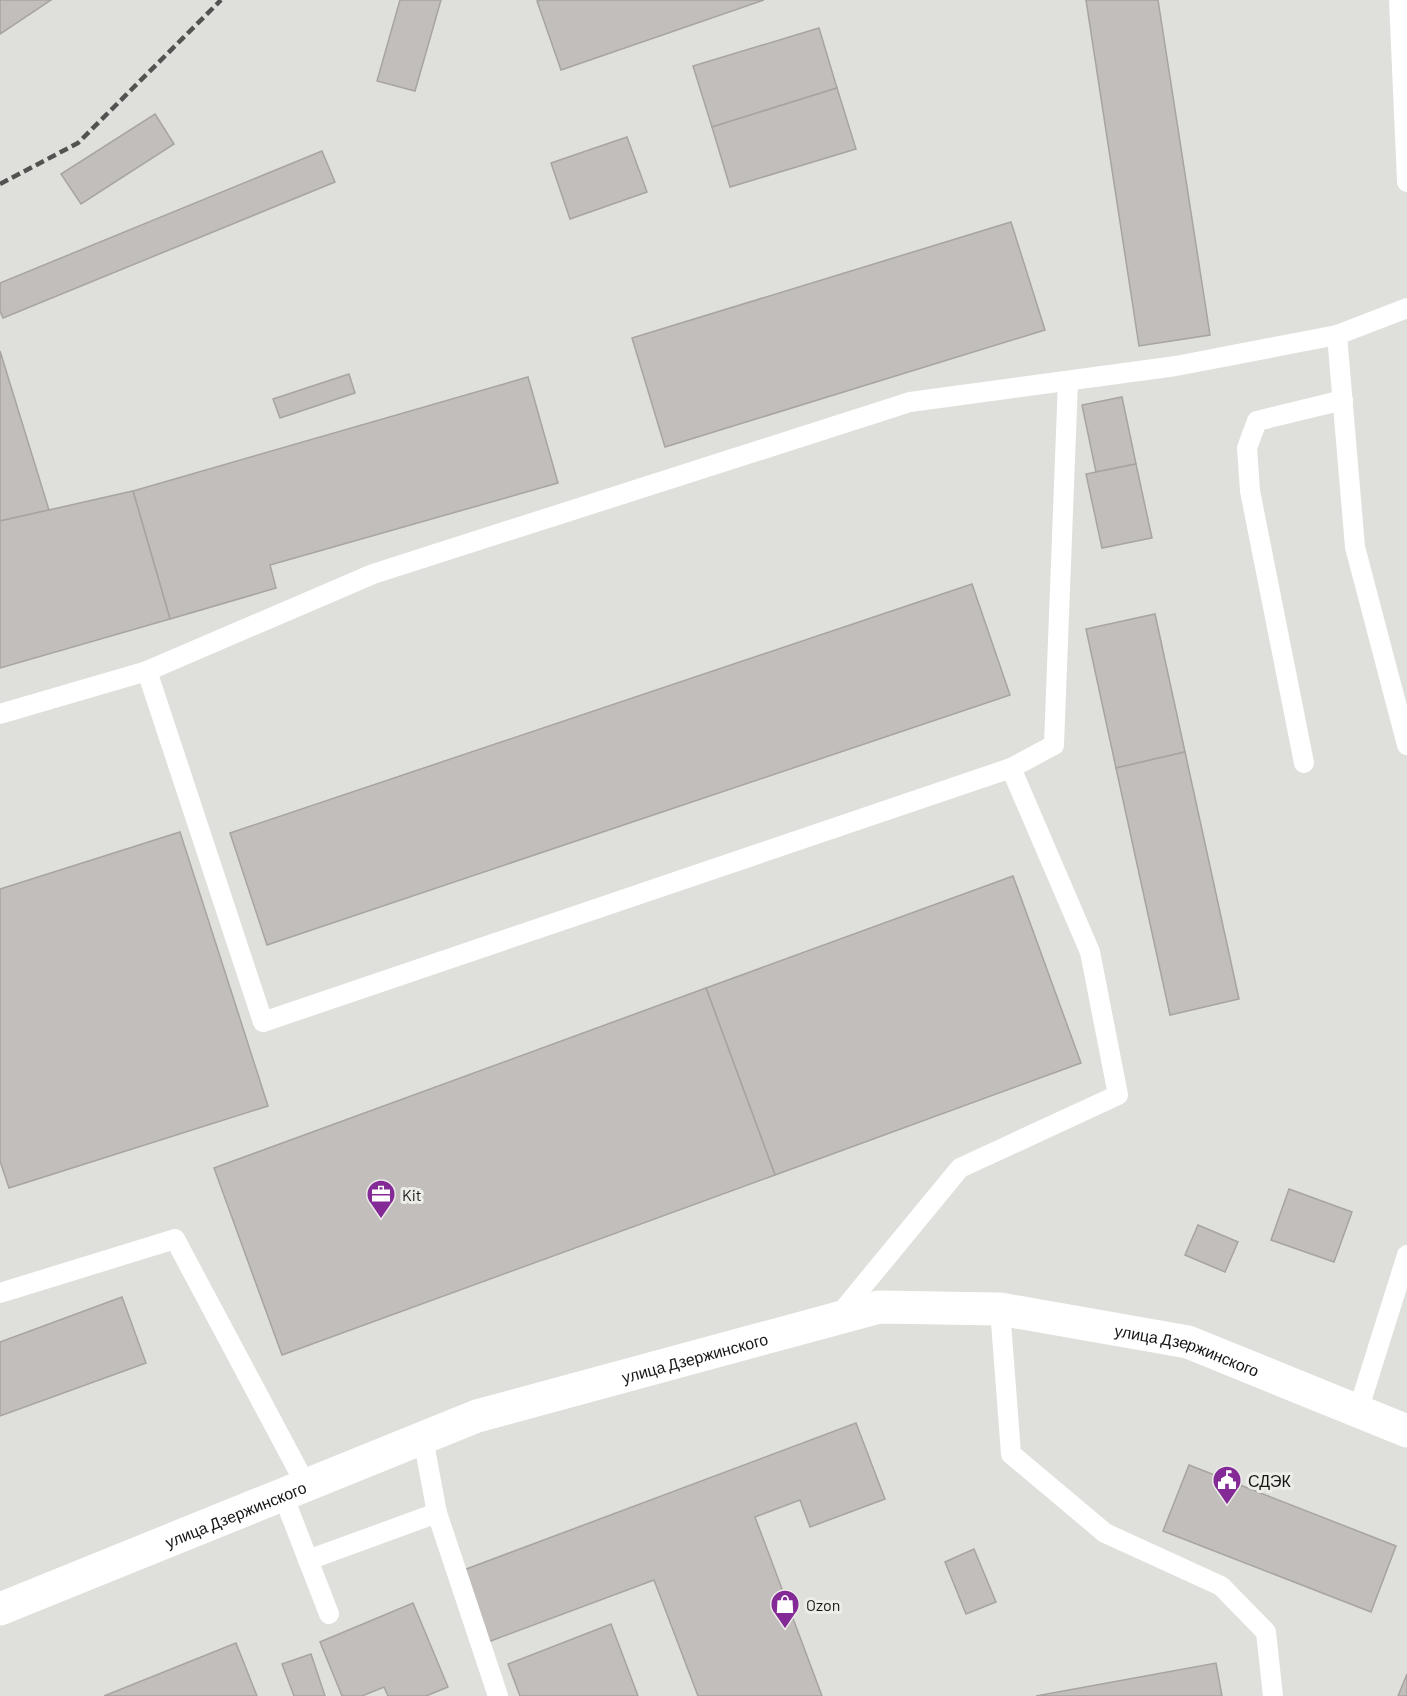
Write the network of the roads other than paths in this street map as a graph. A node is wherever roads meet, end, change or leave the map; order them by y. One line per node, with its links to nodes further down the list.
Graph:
1 (1399, 0): 2 (lane)
2 (1407, 182)
3 (1407, 308): 4 (lane)
4 (1337, 335): 5 (lane); 6 (lane)
5 (1068, 381): 7 (lane); 11 (lane)
6 (1343, 400): 9 (lane); 10 (lane)
7 (147, 670): 8 (lane); 11 (lane)
8 (0, 714)
9 (1407, 745)
10 (1304, 763)
11 (1011, 768): 15 (lane)
12 (1407, 1255): 16 (lane)
13 (0, 1293): 19 (lane)
14 (1000, 1309): 15 (main road, улица Дзержинского); 16 (main road, улица Дзержинского); 25 (lane)
15 (836, 1319): 18 (main road, улица Дзержинского)
16 (1358, 1411): 17 (main road, улица Дзержинского)
17 (1407, 1431)
18 (423, 1438): 19 (main road, улица Дзержинского); 20 (lane)
19 (295, 1490): 21 (lane); 22 (main road, улица Дзержинского)
20 (437, 1513): 21 (lane); 24 (lane)
21 (308, 1560): 23 (lane)
22 (0, 1609)
23 (329, 1614)
24 (498, 1696)
25 (1273, 1696)

